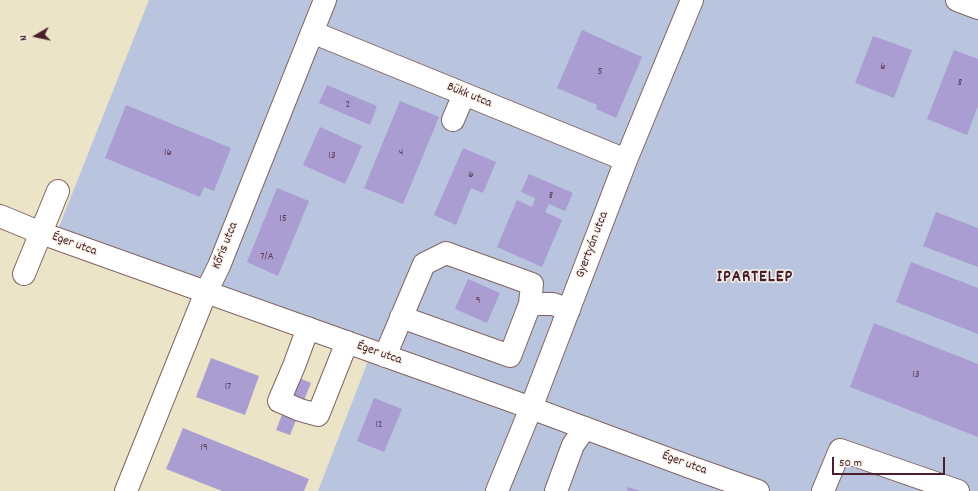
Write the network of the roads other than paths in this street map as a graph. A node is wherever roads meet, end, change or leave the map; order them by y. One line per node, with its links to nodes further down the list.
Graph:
1 (325, 0): 5 (street, Kőris utca)
2 (692, 0): 8 (street, Gyertyán utca)
3 (957, 0): 4 (street)
4 (978, 8)
5 (312, 32): 6 (street, Bükk utca); 13 (street, Kőris utca)
6 (464, 94): 7 (street); 8 (street, Bükk utca)
7 (453, 120)
8 (626, 160): 15 (street, Gyertyán utca)
9 (58, 191): 11 (street)
10 (0, 216): 11 (street, Éger utca)
11 (41, 233): 12 (street); 13 (street, Éger utca)
12 (24, 274)
13 (206, 292): 17 (street, Éger utca); 22 (street, Kőris utca)
14 (530, 304): 15 (street); 16 (street); 16 (street)
15 (569, 310): 20 (street, Gyertyán utca)
16 (401, 317): 19 (street)
17 (308, 328): 18 (street, Éger utca); 18 (street)
18 (347, 342): 19 (street, Éger utca)
19 (385, 356): 20 (street, Éger utca)
20 (531, 408): 21 (street, Éger utca); 23 (street, Gyertyán utca)
21 (585, 428): 24 (street); 25 (street, Éger utca)
22 (126, 491)
23 (497, 491)
24 (556, 491)
25 (758, 491)
26 (823, 491): 27 (street)
27 (958, 491)

